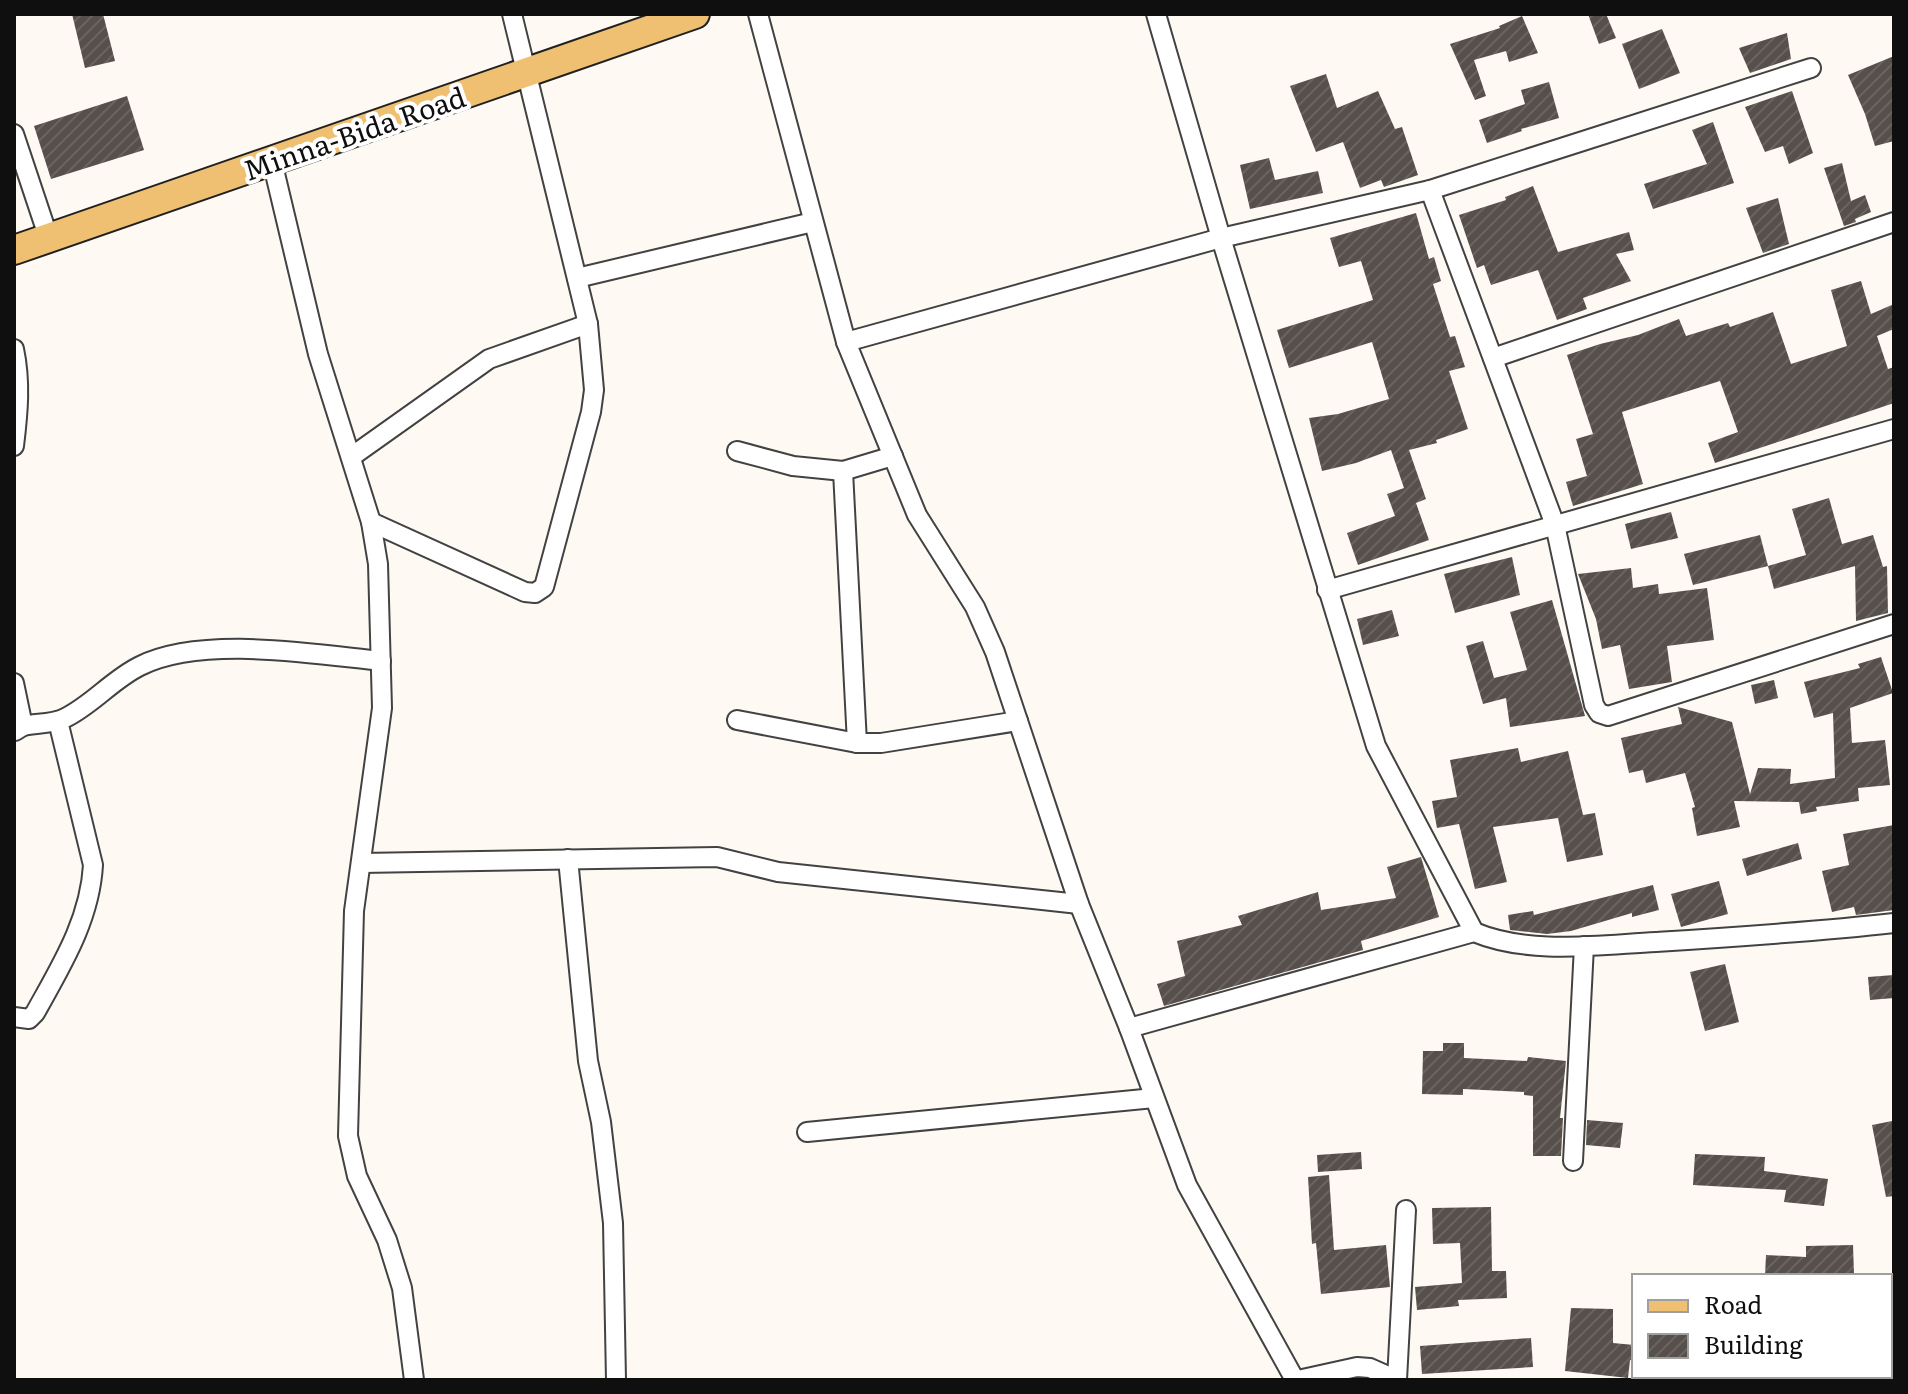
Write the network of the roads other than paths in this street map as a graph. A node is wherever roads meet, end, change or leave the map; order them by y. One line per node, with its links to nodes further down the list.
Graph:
1 (512, 14): 6 (street)
2 (758, 14): 10 (street)
3 (1156, 14): 12 (street)
4 (689, 15): 6 (main road, Minna-Bida Road)
5 (1811, 68): 9 (street)
6 (527, 71): 8 (main road, Minna-Bida Road); 15 (street)
7 (14, 134): 13 (street)
8 (272, 161): 13 (main road, Minna-Bida Road); 24 (street)
9 (1430, 190): 12 (street); 19 (street)
10 (813, 222): 15 (street); 17 (street)
11 (1894, 222): 19 (street)
12 (1221, 238): 17 (street); 28 (street)
13 (49, 239): 14 (main road, Minna-Bida Road)
14 (14, 250)
15 (577, 278): 16 (street)
16 (588, 324): 24 (street); 26 (street)
17 (846, 342): 23 (street)
18 (14, 349): 21 (street)
19 (1493, 358): 27 (street)
20 (1894, 429): 27 (street)
21 (14, 446)
22 (737, 451): 25 (street)
23 (893, 456): 25 (street); 34 (street)
24 (351, 457): 26 (street)
25 (843, 471): 36 (street)
26 (371, 522): 30 (street)
27 (1555, 525): 28 (street); 29 (street)
28 (1327, 590): 41 (street)
29 (1894, 624)
30 (381, 661): 33 (street); 38 (street)
31 (14, 683): 35 (street)
32 (737, 720): 36 (street)
33 (58, 721): 35 (street); 43 (street)
34 (1018, 721): 36 (street); 39 (street)
35 (19, 729)
36 (857, 743)
37 (568, 859): 38 (street); 39 (street); 50 (street)
38 (361, 863): 49 (street)
39 (1079, 904): 44 (street)
40 (1894, 923): 42 (street)
41 (1474, 932): 42 (street); 44 (street)
42 (1584, 946): 47 (street)
43 (14, 1017)
44 (1129, 1028): 45 (street)
45 (1154, 1098): 46 (street); 51 (street)
46 (807, 1132)
47 (1573, 1161)
48 (1406, 1210): 52 (street)
49 (414, 1380)
50 (616, 1380)
51 (1296, 1380): 52 (street)
52 (1397, 1380)

